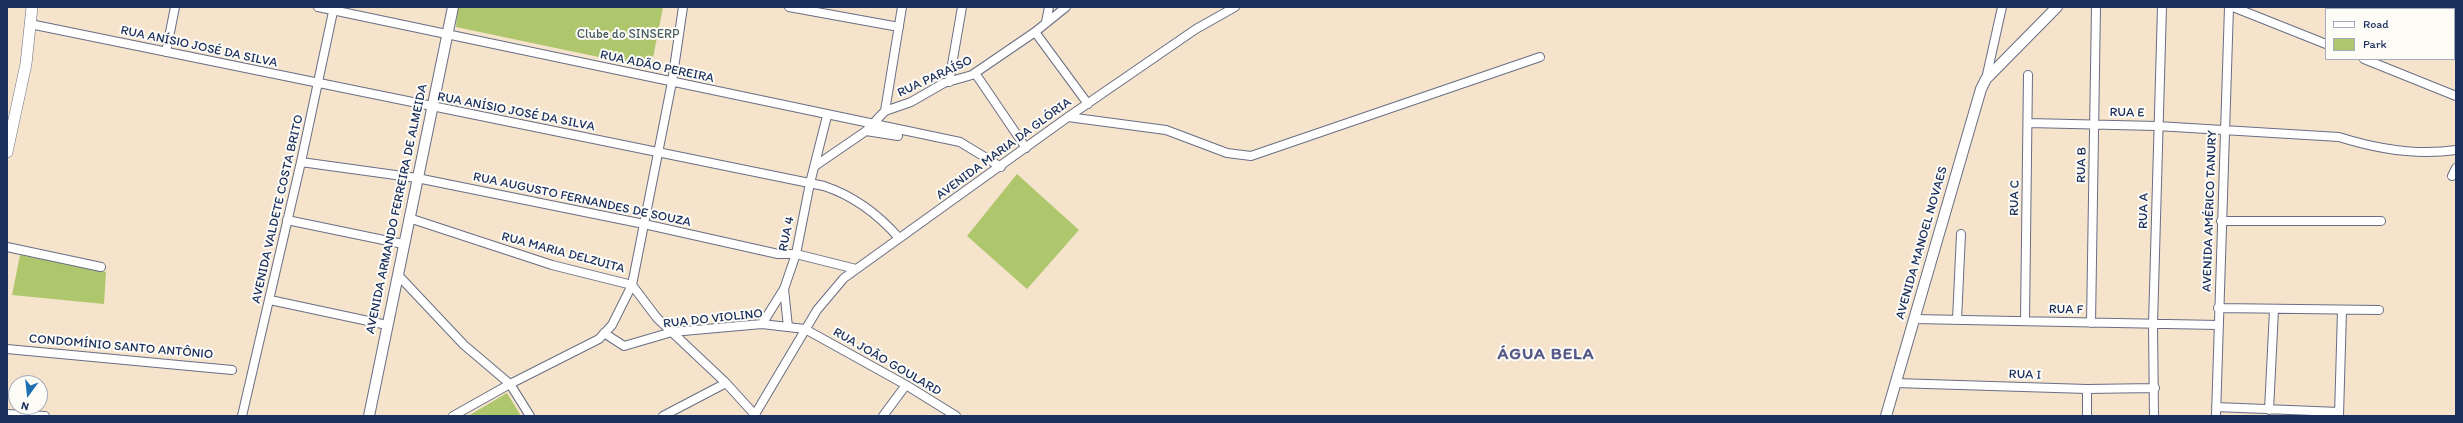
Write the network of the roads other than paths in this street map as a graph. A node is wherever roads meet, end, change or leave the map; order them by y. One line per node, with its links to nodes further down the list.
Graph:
1 (32, 7): 20 (main road)
2 (175, 7): 25 (street)
3 (318, 7): 18 (street, RUA ADÃO PEREIRA)
4 (453, 7): 23 (street, AVENIDA ARMANDO FERREIRA DE ALMEIDA)
5 (683, 7): 31 (street)
6 (789, 7): 21 (street)
7 (902, 7): 21 (street)
8 (962, 7): 32 (street)
9 (1049, 7): 19 (street)
10 (1066, 7): 19 (street, RUA PARAÍSO)
11 (1235, 7): 35 (street, AVENIDA MARIA DA GLÓRIA)
12 (2002, 7): 30 (street)
13 (2057, 7): 30 (street)
14 (2096, 7): 41 (street, RUA B)
15 (2162, 7): 42 (street, RUA A)
16 (2228, 7): 44 (street, AVENIDA AMÉRICO TANURY)
17 (2233, 7): 24 (street)
18 (334, 9): 23 (street, RUA ADÃO PEREIRA); 33 (street, AVENIDA VALDETE COSTA BRITO)
19 (1046, 22): 22 (street, RUA PARAÍSO)
20 (30, 24): 25 (street, RUA ANÍSIO JOSÉ DA SILVA); 47 (main road)
21 (899, 27): 37 (street)
22 (1035, 32): 28 (street, RUA PARAÍSO); 35 (street)
23 (447, 33): 31 (street, RUA ADÃO PEREIRA); 36 (street, AVENIDA ARMANDO FERREIRA DE ALMEIDA)
24 (2325, 44)
25 (166, 52): 33 (street, RUA ANÍSIO JOSÉ DA SILVA)
26 (1540, 57): 39 (street)
27 (2366, 60): 34 (street)
28 (975, 73): 32 (street, RUA PARAÍSO); 45 (street)
29 (2028, 75): 40 (street, RUA C)
30 (1986, 79): 76 (street, AVENIDA MANOEL NOVAES)
31 (672, 82): 38 (street, RUA ADÃO PEREIRA); 48 (street)
32 (949, 82): 37 (street, RUA PARAÍSO)
33 (318, 84): 36 (street, RUA ANÍSIO JOSÉ DA SILVA); 49 (street, AVENIDA VALDETE COSTA BRITO)
34 (2456, 96)
35 (1088, 104): 39 (street, AVENIDA MARIA DA GLÓRIA)
36 (431, 107): 48 (street, RUA ANÍSIO JOSÉ DA SILVA); 54 (street, AVENIDA ARMANDO FERREIRA DE ALMEIDA)
37 (885, 112): 43 (street, RUA PARAÍSO)
38 (827, 116): 43 (street, RUA ADÃO PEREIRA); 50 (street)
39 (1068, 117): 45 (street, AVENIDA MARIA DA GLÓRIA)
40 (2028, 123): 41 (street, RUA E); 78 (street, RUA C)
41 (2095, 125): 42 (street, RUA E); 79 (street, RUA B)
42 (2157, 126): 44 (street, RUA E); 81 (street, RUA A)
43 (869, 128): 50 (street, RUA PARAÍSO); 51 (street, RUA ADÃO PEREIRA)
44 (2225, 130): 46 (street, RUA E); 59 (street, AVENIDA AMÉRICO TANURY)
45 (1026, 148): 51 (street, AVENIDA MARIA DA GLÓRIA)
46 (2456, 150)
47 (7, 152)
48 (658, 153): 55 (street, RUA ANÍSIO JOSÉ DA SILVA); 60 (street)
49 (301, 162): 54 (street, RUA AUGUSTO FERNANDES DE SOUZA); 57 (street, AVENIDA VALDETE COSTA BRITO)
50 (815, 166): 55 (street)
51 (1001, 166): 62 (street, AVENIDA MARIA DA GLÓRIA)
52 (2456, 168): 53 (street)
53 (2452, 176)
54 (417, 178): 56 (street, AVENIDA ARMANDO FERREIRA DE ALMEIDA); 60 (street, RUA AUGUSTO FERNANDES DE SOUZA)
55 (810, 183): 62 (street, RUA ANÍSIO JOSÉ DA SILVA); 65 (street, RUA 4)
56 (409, 218): 63 (street, AVENIDA ARMANDO FERREIRA DE ALMEIDA); 69 (street, RUA MARIA DELZUITA)
57 (287, 220): 63 (street); 71 (street, AVENIDA VALDETE COSTA BRITO)
58 (2381, 220): 59 (street)
59 (2220, 221): 72 (street, AVENIDA AMÉRICO TANURY)
60 (644, 224): 65 (street, RUA AUGUSTO FERNANDES DE SOUZA); 69 (street)
61 (1961, 234): 77 (street)
62 (899, 238): 67 (street, AVENIDA MARIA DA GLÓRIA)
63 (403, 244): 68 (street, AVENIDA ARMANDO FERREIRA DE ALMEIDA)
64 (7, 247): 66 (street)
65 (796, 254): 67 (street, RUA AUGUSTO FERNANDES DE SOUZA); 70 (street, RUA 4)
66 (101, 267)
67 (856, 269): 85 (street, AVENIDA MARIA DA GLÓRIA)
68 (398, 275): 82 (street, AVENIDA ARMANDO FERREIRA DE ALMEIDA); 92 (street)
69 (632, 285): 86 (street, RUA MARIA DELZUITA); 87 (street)
70 (784, 289): 80 (street, RUA 4); 84 (street, RUA 4)
71 (270, 300): 82 (street); 101 (street, AVENIDA VALDETE COSTA BRITO)
72 (2218, 308): 73 (street); 83 (street, AVENIDA AMÉRICO TANURY)
73 (2274, 310): 74 (street); 97 (street)
74 (2342, 310): 75 (street); 99 (street)
75 (2379, 310)
76 (1914, 319): 77 (street, RUA F); 91 (street, AVENIDA MANOEL NOVAES)
77 (1957, 320): 78 (street, RUA F)
78 (2024, 321): 79 (street, RUA F)
79 (2091, 323): 81 (street, RUA F)
80 (762, 324): 84 (street, RUA DO VIOLINO); 86 (street, RUA DO VIOLINO)
81 (2153, 324): 83 (street, RUA F); 94 (street, RUA A)
82 (387, 325): 102 (street, AVENIDA ARMANDO FERREIRA DE ALMEIDA)
83 (2218, 325): 96 (street, AVENIDA AMÉRICO TANURY)
84 (788, 326): 85 (street, RUA DO VIOLINO)
85 (805, 329): 93 (street, RUA JOÃO GOULARD); 106 (street, AVENIDA MARIA DA GLÓRIA)
86 (672, 332): 87 (street, RUA DO VIOLINO); 90 (street, RUA MARIA DELZUITA)
87 (604, 333): 92 (street)
88 (7, 349): 89 (street, CONDOMÍNIO SANTO ANTÔNIO)
89 (232, 370)
90 (726, 383): 105 (street); 106 (street, RUA MARIA DELZUITA)
91 (1895, 383): 95 (street, RUA I); 109 (street, AVENIDA MANOEL NOVAES)
92 (510, 384): 103 (street); 104 (street)
93 (906, 385): 107 (street); 108 (street, RUA JOÃO GOULARD)
94 (2155, 388): 95 (street, RUA I); 111 (street, RUA A)
95 (2087, 389): 110 (street)
96 (2216, 407): 97 (street); 112 (street, AVENIDA AMÉRICO TANURY)
97 (2269, 410): 99 (street)
98 (7, 414): 100 (street)
99 (2339, 414)
100 (45, 416)
101 (242, 416)
102 (369, 416)
103 (453, 416)
104 (530, 416)
105 (663, 416)
106 (755, 416)
107 (883, 416)
108 (956, 416)
109 (1886, 416)
110 (2087, 416)
111 (2154, 416)
112 (2216, 416)

